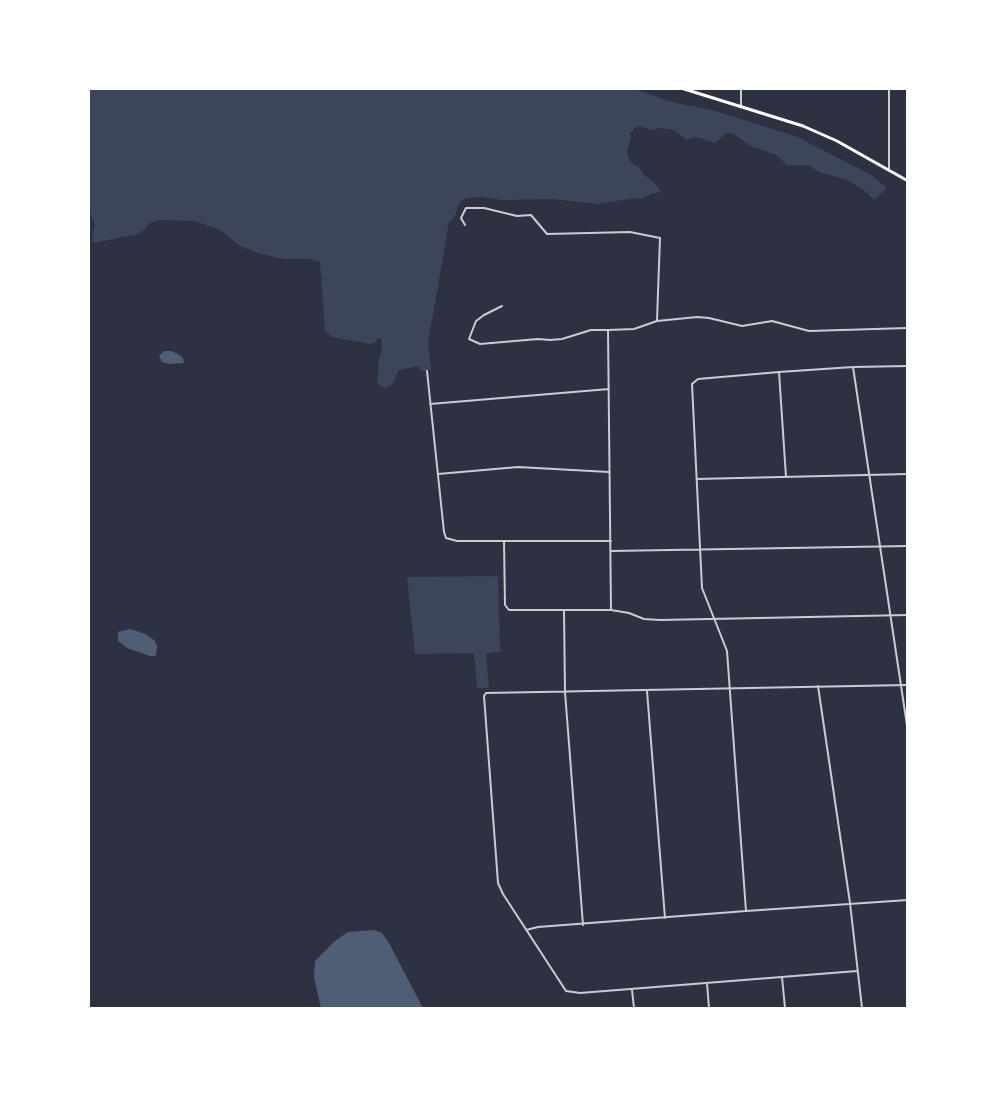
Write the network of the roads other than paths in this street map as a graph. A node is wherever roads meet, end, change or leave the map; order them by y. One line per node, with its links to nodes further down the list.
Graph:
1 (681, 88): 4 (main road)
2 (741, 88): 4 (street)
3 (889, 88): 5 (street)
4 (741, 106): 5 (main road)
5 (889, 170): 6 (main road)
6 (908, 181)
7 (465, 225): 9 (street)
8 (502, 306): 11 (street)
9 (657, 321): 10 (street); 11 (street)
10 (908, 328)
11 (608, 330): 16 (street)
12 (908, 366): 13 (street)
13 (853, 367): 15 (street); 21 (street)
14 (427, 371): 17 (street)
15 (779, 372): 22 (street); 23 (street)
16 (609, 389): 17 (street); 18 (street)
17 (430, 404): 19 (street)
18 (610, 472): 19 (street); 25 (street)
19 (438, 474): 24 (street)
20 (908, 474): 21 (street)
21 (868, 475): 22 (street); 26 (street)
22 (786, 477): 23 (street)
23 (696, 479): 28 (street)
24 (504, 541): 25 (street); 31 (street)
25 (611, 541): 29 (street)
26 (879, 545): 27 (street); 28 (street); 32 (street)
27 (908, 546)
28 (700, 549): 29 (street); 34 (street)
29 (611, 552): 30 (street)
30 (610, 609): 31 (street); 34 (street)
31 (564, 610): 40 (street)
32 (890, 614): 33 (street); 34 (street); 35 (street)
33 (908, 615)
34 (714, 619): 38 (street)
35 (900, 685): 36 (street); 37 (street); 41 (street)
36 (908, 685)
37 (818, 686): 38 (street); 43 (street)
38 (729, 688): 39 (street); 44 (street)
39 (647, 691): 40 (street); 45 (street)
40 (565, 692): 46 (street); 47 (street)
41 (908, 732)
42 (908, 900): 43 (street)
43 (850, 903): 44 (street); 48 (street)
44 (746, 910): 45 (street)
45 (665, 918): 46 (street)
46 (583, 925): 47 (street)
47 (526, 930): 51 (street)
48 (857, 971): 49 (street); 55 (street)
49 (782, 977): 50 (street); 54 (street)
50 (707, 983): 51 (street); 53 (street)
51 (632, 989): 52 (street)
52 (634, 1008)
53 (709, 1008)
54 (785, 1008)
55 (862, 1008)

